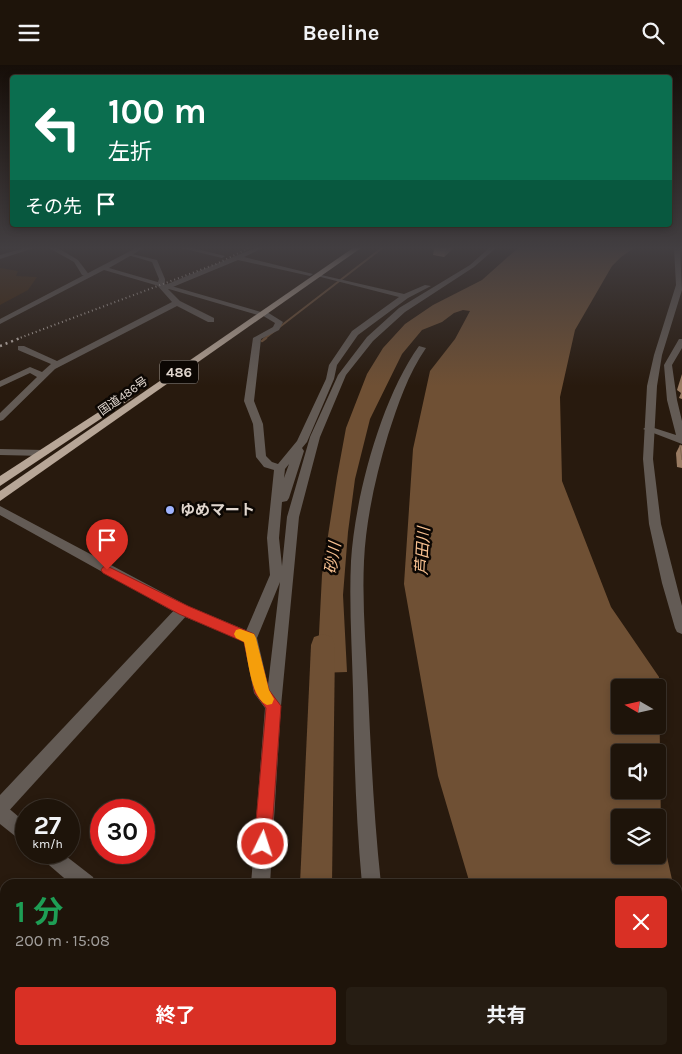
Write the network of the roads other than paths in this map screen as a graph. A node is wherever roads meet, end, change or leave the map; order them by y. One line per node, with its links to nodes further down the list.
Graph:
1 (53, 294): 13 (street)
2 (170, 294): 10 (street)
3 (193, 294): 11 (street)
4 (285, 294): 11 (highway, 国道486号 / 486)
5 (397, 294): 9 (street)
6 (409, 294): 9 (street)
7 (427, 294): 32 (street)
8 (678, 294): 22 (street)
9 (405, 296): 24 (street)
10 (177, 303): 12 (street); 17 (street)
11 (259, 312): 26 (highway, 国道486号 / 486); 27 (street); 29 (highway, 国道486号 / 486)
12 (211, 320)
13 (0, 322)
14 (682, 341): 20 (street)
15 (21, 348): 17 (street)
16 (422, 348): 43 (street)
17 (58, 364): 18 (street)
18 (43, 376): 19 (street); 21 (street)
19 (0, 384)
20 (677, 401): 23 (street)
21 (0, 418)
22 (648, 429): 23 (street); 34 (street)
23 (682, 440)
24 (302, 442): 27 (street); 31 (street)
25 (0, 452): 26 (street)
26 (44, 453): 28 (highway, 国道486号 / 486)
27 (280, 468): 31 (street)
28 (0, 482)
29 (0, 497)
30 (0, 510): 33 (street)
31 (273, 538): 32 (street)
32 (282, 573): 35 (street); 36 (street)
33 (183, 610): 35 (street); 37 (street)
34 (682, 628)
35 (250, 638): 36 (street)
36 (274, 706): 42 (street)
37 (0, 808)
38 (0, 812): 39 (street)
39 (15, 825)
40 (61, 864): 41 (street)
41 (80, 879)
42 (260, 879)
43 (371, 879)

